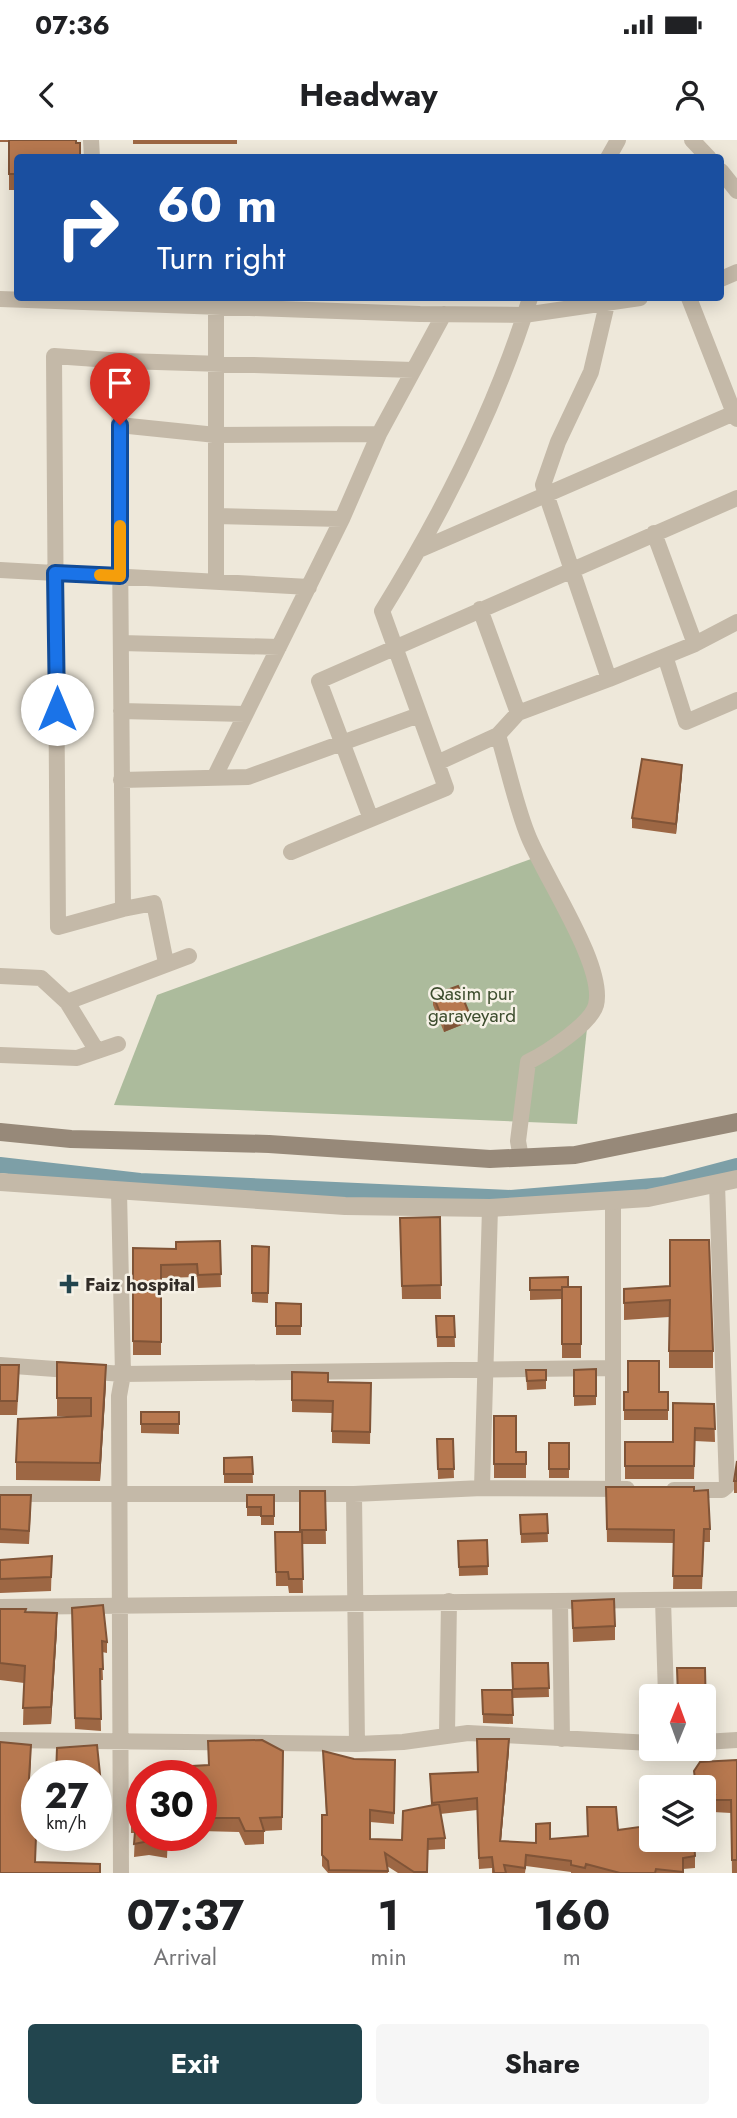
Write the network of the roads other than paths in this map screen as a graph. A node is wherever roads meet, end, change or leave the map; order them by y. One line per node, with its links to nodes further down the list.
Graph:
1 (692, 140): 2 (street)
2 (705, 154)
3 (724, 175): 4 (street)
4 (737, 191)
5 (54, 301): 10 (street)
6 (529, 301): 12 (street)
7 (624, 301): 9 (street)
8 (690, 301): 16 (street)
9 (607, 304): 12 (street); 20 (street)
10 (216, 307): 11 (street); 14 (street)
11 (444, 314): 12 (street); 15 (street)
12 (524, 315): 25 (street)
13 (124, 361): 14 (street); 17 (street); 28 (street)
14 (214, 363): 15 (street); 19 (street)
15 (413, 370): 18 (street)
16 (736, 415): 20 (street)
17 (120, 425): 19 (street); 29 (street)
18 (379, 434): 19 (street); 23 (street)
19 (216, 435): 22 (street)
20 (547, 495): 25 (street); 26 (street)
21 (737, 499): 24 (street)
22 (216, 516): 23 (street); 30 (street)
23 (342, 519): 31 (street)
24 (654, 533): 26 (street); 35 (street)
25 (419, 550): 37 (street)
26 (571, 569): 32 (street); 39 (street)
27 (0, 570): 28 (street)
28 (55, 573): 29 (street); 52 (street)
29 (120, 576): 30 (street); 34 (street)
30 (216, 582): 31 (street)
31 (309, 587): 36 (street)
32 (480, 609): 37 (street); 42 (street)
33 (737, 622): 35 (street)
34 (121, 643): 36 (street); 41 (street)
35 (695, 644): 38 (street)
36 (279, 647): 43 (street)
37 (395, 648): 44 (street); 46 (street)
38 (665, 656): 39 (street); 40 (street)
39 (609, 679): 42 (street)
40 (737, 700)
41 (121, 711): 43 (street); 49 (street)
42 (518, 713): 45 (street)
43 (245, 714): 48 (street)
44 (419, 715): 46 (street); 47 (street)
45 (498, 735): 47 (street); 62 (street)
46 (342, 743): 48 (street); 50 (street)
47 (437, 763): 50 (street)
48 (214, 778): 49 (street)
49 (121, 780): 52 (street)
50 (370, 819): 51 (street)
51 (291, 852)
52 (123, 909): 54 (street)
53 (189, 956): 54 (street)
54 (166, 964): 56 (street)
55 (0, 976): 56 (street)
56 (67, 1002): 58 (street)
57 (118, 1044): 58 (street)
58 (97, 1051): 59 (street)
59 (0, 1055)
60 (737, 1122): 62 (main road)
61 (0, 1132): 62 (main road)
62 (521, 1158)
63 (737, 1180): 65 (street)
64 (0, 1182): 66 (street)
65 (717, 1184): 67 (street); 74 (street)
66 (119, 1192): 68 (street); 72 (street)
67 (613, 1201): 68 (street); 70 (street)
68 (490, 1208): 71 (street)
69 (0, 1365): 72 (street)
70 (611, 1368): 71 (street); 74 (street)
71 (484, 1369): 72 (street); 73 (street)
72 (123, 1374): 76 (street)
73 (482, 1488): 74 (street); 77 (street)
74 (613, 1489)
75 (0, 1494): 76 (street)
76 (119, 1494): 77 (street); 83 (street)
77 (354, 1494): 81 (street)
78 (737, 1599): 79 (street)
79 (663, 1600): 82 (street); 85 (street)
80 (449, 1601): 81 (street); 82 (street); 86 (street)
81 (355, 1602): 83 (street); 93 (street)
82 (560, 1603): 88 (street)
83 (119, 1606): 84 (street); 87 (street)
84 (0, 1607)
85 (666, 1684)
86 (447, 1734): 88 (street); 93 (street)
87 (119, 1739): 89 (street); 93 (street); 94 (street)
88 (562, 1739): 92 (street)
89 (0, 1740)
90 (737, 1740): 91 (street)
91 (716, 1741)
92 (639, 1742)
93 (357, 1744)
94 (121, 1873)

